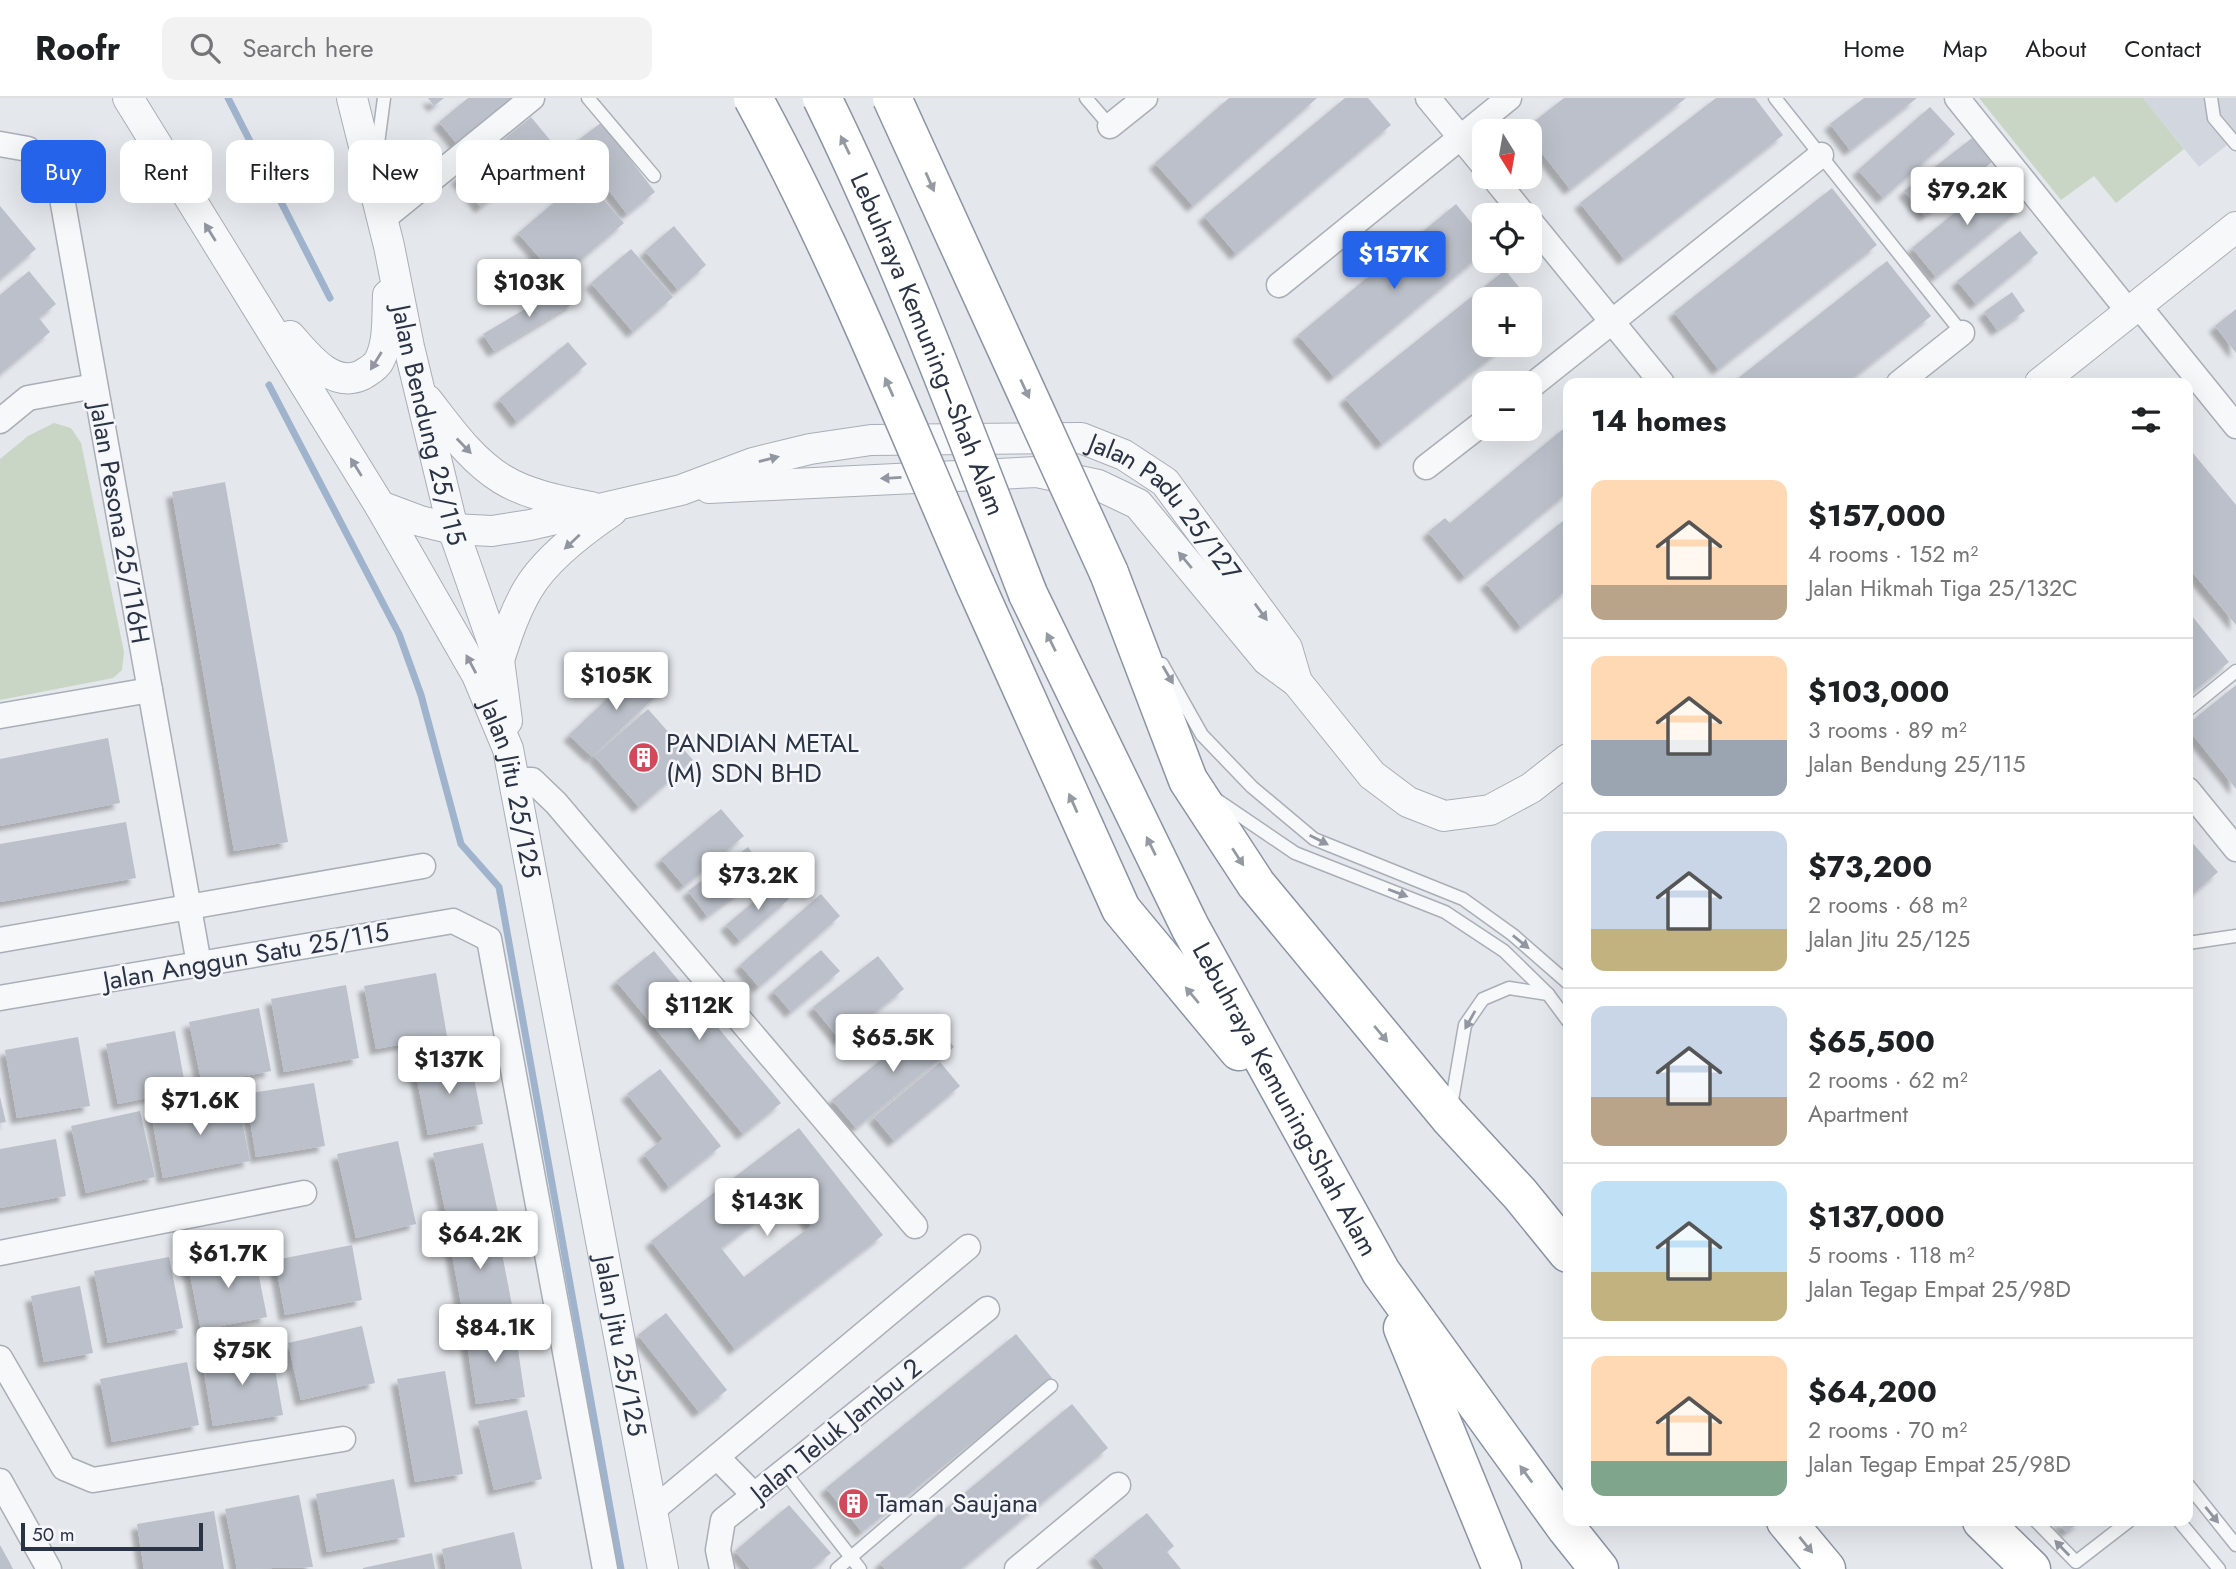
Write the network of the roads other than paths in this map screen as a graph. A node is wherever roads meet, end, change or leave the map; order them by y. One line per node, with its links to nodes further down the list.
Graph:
1 (128, 98): 31 (street, Jalan Jitu 25/125, one-way to 1)
2 (352, 98): 18 (street, Jalan Bendung 25/115)
3 (384, 98): 19 (lane)
4 (532, 98): 29 (street)
5 (588, 98): 24 (lane)
6 (753, 98): 75 (highway, one-way to 6, bridge)
7 (822, 98): 51 (highway, Lebuhraya Kemuning–Shah Alam, one-way to 7, bridge)
8 (1086, 98): 16 (lane)
9 (1145, 98): 16 (street)
10 (1429, 98): 17 (street)
11 (1509, 98): 17 (street)
12 (1775, 98): 23 (lane)
13 (1957, 98): 33 (street)
14 (2211, 98): 21 (lane)
15 (893, 100): 50 (highway, one-way to 50, bridge)
16 (1110, 126)
17 (1461, 137): 22 (street); 32 (street)
18 (363, 140)
19 (378, 140)
20 (0, 144): 40 (street, Jalan Pesona 25/116H)
21 (2236, 144)
22 (1472, 151)
23 (1821, 155): 34 (street); 35 (lane)
24 (654, 176)
25 (1503, 189): 27 (street)
26 (379, 203): 29 (street, Jalan Bendung 25/115)
27 (1514, 203)
28 (2236, 227): 33 (street)
29 (386, 232): 31 (street, one-way to 31); 41 (street, Jalan Bendung 25/115)
30 (1542, 236): 34 (street)
31 (239, 279): 48 (street, Jalan Jitu 25/125, one-way to 31)
32 (1279, 285)
33 (2134, 308): 39 (street); 43 (street)
34 (1612, 323): 36 (street); 37 (street)
35 (1962, 333): 38 (street)
36 (1542, 378)
37 (1658, 378)
38 (1905, 378)
39 (2046, 378)
40 (95, 386): 42 (street); 55 (street, Jalan Pesona 25/116H)
41 (422, 392): 47 (street, one-way to 47); 49 (street, Jalan Bendung 25/115)
42 (0, 421)
43 (2236, 426)
44 (1472, 431): 45 (street)
45 (1426, 467)
46 (681, 489): 47 (street, Jalan Padu 25/127); 54 (street, Jalan Padu 25/127, one-way to 46); 54 (street, Jalan Padu 25/127, one-way to 54)
47 (612, 505): 49 (street, Jalan Padu 25/127); 52 (street, one-way to 52)
48 (380, 506): 49 (street, Jalan Padu 25/127); 58 (street, Jalan Jitu 25/125, one-way to 48)
49 (453, 529): 52 (street, Jalan Bendung 25/115)
50 (1110, 573): 61 (highway); 70 (lane, one-way to 70)
51 (1028, 594): 75 (highway, Lebuhraya Kemuning-Shah Alam, one-way to 51)
52 (499, 660): 58 (street, Jalan Bendung 25/115)
53 (2236, 671): 56 (lane)
54 (1297, 682): 59 (street, Jalan Padu 25/127)
55 (150, 690): 57 (street); 65 (street, Jalan Pesona 25/116H)
56 (2193, 706)
57 (0, 716)
58 (508, 749): 60 (street, Jalan Jitu 25/125)
59 (1563, 763)
60 (513, 780): 79 (street); 96 (street, Jalan Jitu 25/125)
61 (1188, 780): 71 (lane, one-way to 71); 74 (highway, one-way to 74)
62 (2193, 796): 63 (street)
63 (2236, 849)
64 (422, 866): 65 (street)
65 (188, 907): 67 (street); 69 (street, Jalan Pesona 25/116H)
66 (2236, 936): 68 (lane)
67 (0, 940)
68 (2193, 942)
69 (199, 964): 72 (street, Jalan Anggun Satu 25/115); 108 (street, Jalan Anggun Satu 25/115)
70 (1563, 979)
71 (1548, 993): 73 (lane); 74 (lane, one-way to 74)
72 (0, 998)
73 (1563, 1014)
74 (1449, 1117): 77 (highway)
75 (1298, 1123): 83 (highway, Lebuhraya Kemuning-Shah Alam)
76 (304, 1193): 82 (street)
77 (1520, 1194): 78 (highway); 80 (highway)
78 (1563, 1219)
79 (915, 1226)
80 (1563, 1246)
81 (968, 1247): 90 (street)
82 (0, 1253)
83 (1381, 1272): 85 (highway, Lebuhraya Kemuning-Shah Alam); 113 (highway)
84 (987, 1309): 91 (street, Jalan Teluk Jambu 2)
85 (1434, 1346): 88 (lane); 97 (highway, Lebuhraya Kemuning-Shah Alam, one-way to 85)
86 (0, 1358): 89 (street)
87 (1051, 1386): 105 (lane)
88 (1452, 1395)
89 (343, 1439)
90 (718, 1458): 95 (street); 96 (street)
91 (784, 1471): 95 (street, Jalan Teluk Jambu 2); 105 (lane)
92 (0, 1481): 107 (street)
93 (1118, 1485): 106 (street)
94 (2193, 1491): 104 (lane, one-way to 104)
95 (754, 1495): 110 (street, Jalan Teluk Jambu 2)
96 (653, 1510): 109 (street, Jalan Jitu 25/125)
97 (1563, 1523)
98 (1565, 1526): 114 (highway, Lebuhraya Kemuning-Shah Alam, one-way to 98)
99 (1790, 1526): 115 (highway, one-way to 115)
100 (1987, 1526): 116 (highway)
101 (2040, 1526): 102 (lane, one-way to 101)
102 (2123, 1526)
103 (2183, 1526): 117 (lane)
104 (2236, 1545)
105 (851, 1557): 111 (lane); 112 (lane)
106 (1030, 1565)
107 (49, 1569)
108 (605, 1569)
109 (663, 1569)
110 (722, 1569)
111 (837, 1569)
112 (860, 1569)
113 (1502, 1569)
114 (1599, 1569)
115 (1826, 1569)
116 (2031, 1569)
117 (2219, 1569)

